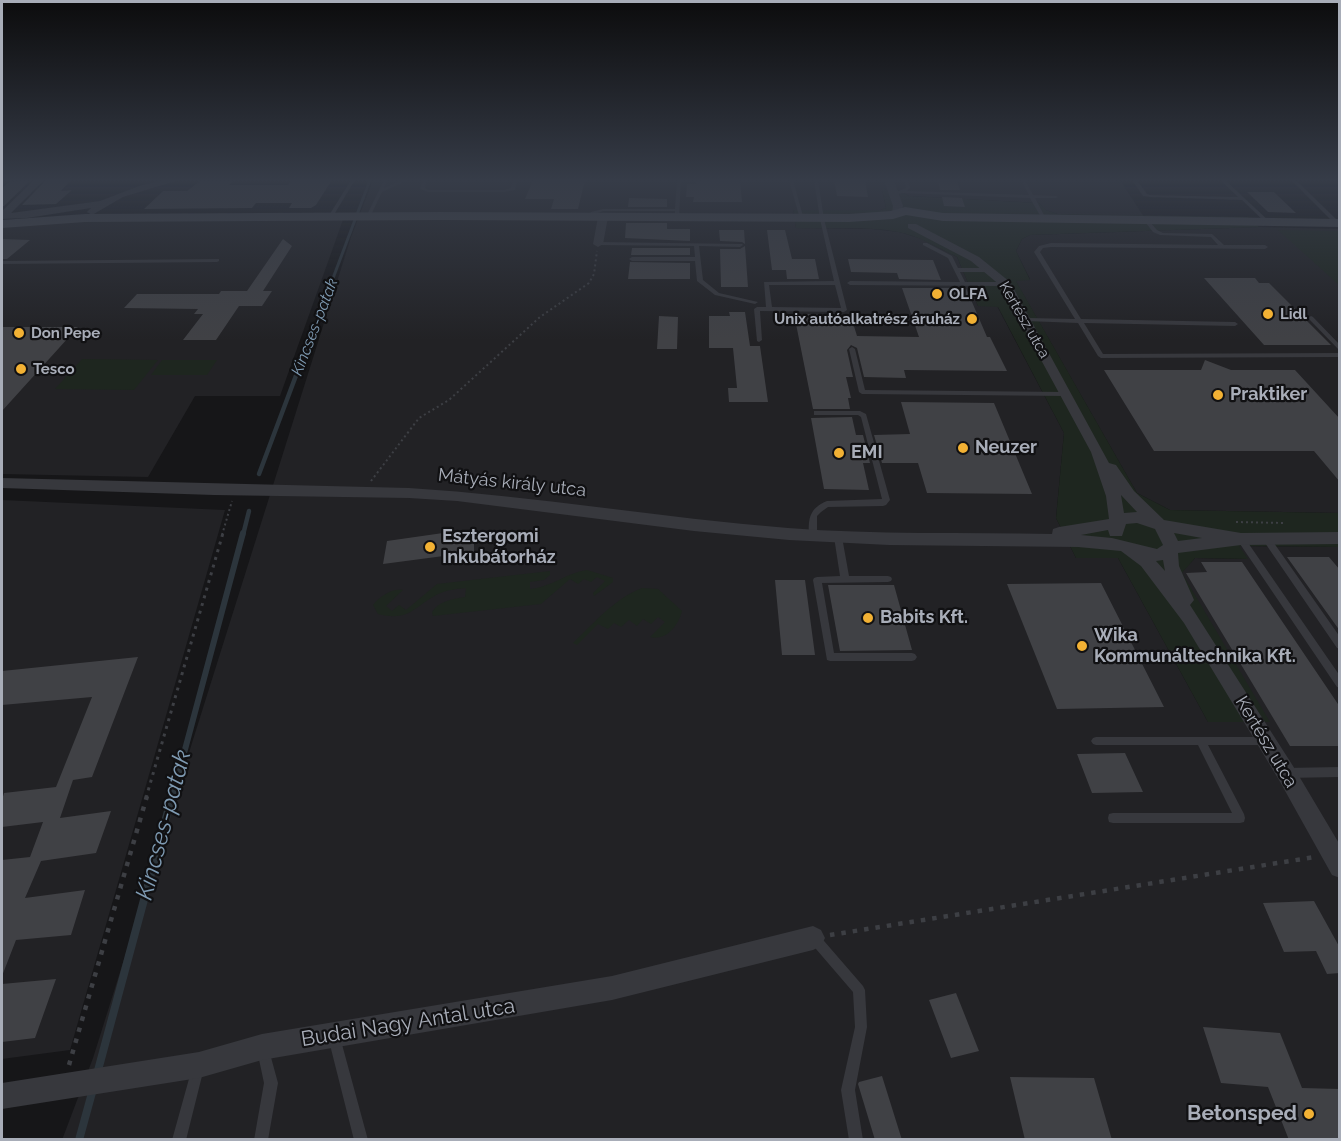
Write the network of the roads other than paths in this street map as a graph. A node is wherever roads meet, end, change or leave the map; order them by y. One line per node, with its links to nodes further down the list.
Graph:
1 (597, 233): 5 (street)
2 (825, 233): 17 (lane)
3 (933, 233): 16 (street, Kertész utca)
4 (1160, 233): 9 (lane)
5 (598, 244): 7 (lane)
6 (925, 244): 15 (lane)
7 (696, 245): 8 (lane); 12 (lane)
8 (740, 245)
9 (1223, 247): 10 (lane); 25 (lane)
10 (1265, 247)
11 (632, 259): 12 (lane)
12 (698, 259): 21 (lane)
13 (218, 260): 14 (lane)
14 (2, 263)
15 (956, 270): 16 (lane); 19 (lane)
16 (991, 270): 20 (street, Kertész utca)
17 (837, 283): 22 (lane); 22 (lane)
18 (850, 283): 19 (lane)
19 (963, 284): 20 (lane)
20 (1006, 284): 24 (street, Kertész utca)
21 (755, 302)
22 (769, 309): 27 (lane)
23 (1311, 318): 29 (lane)
24 (1029, 323): 25 (lane); 31 (street, Kertész utca)
25 (1081, 324): 26 (lane); 30 (lane)
26 (1235, 324)
27 (759, 340)
28 (852, 349): 31 (lane)
29 (1340, 349)
30 (1340, 355)
31 (1065, 394): 33 (street, Kertész utca)
32 (816, 413): 37 (lane)
33 (1098, 452): 35 (street, Kertész utca); 36 (street, Kertész utca)
34 (2, 483): 37 (street, Mátyás király utca)
35 (1117, 523): 36 (street, Mátyás király utca); 41 (street, Mátyás király utca); 44 (street, Kertész utca)
36 (1156, 524): 42 (street); 43 (street, Kertész utca)
37 (813, 536): 38 (street, Mátyás király utca)
38 (838, 537): 41 (street, Mátyás király utca); 45 (lane)
39 (1266, 538): 40 (street); 42 (street); 48 (lane)
40 (1340, 538)
41 (1017, 539): 44 (street, Mátyás király utca)
42 (1241, 539): 43 (street); 50 (lane)
43 (1170, 548): 44 (street, Mátyás király utca); 47 (street, Kertész utca)
44 (1134, 550): 47 (street, Kertész utca)
45 (845, 579): 46 (lane); 49 (lane)
46 (888, 579)
47 (1190, 618): 53 (street, Kertész utca)
48 (1340, 645)
49 (912, 657)
50 (1340, 684)
51 (1096, 741): 52 (lane)
52 (1201, 741): 53 (lane); 56 (lane)
53 (1266, 741): 55 (street, Kertész utca)
54 (1340, 772): 55 (lane)
55 (1286, 773): 57 (street, Kertész utca)
56 (1113, 818)
57 (1336, 861)
58 (813, 938): 59 (street, Budai Nagy Antal utca); 66 (lane)
59 (333, 1034): 60 (street, Budai Nagy Antal utca); 65 (lane)
60 (262, 1047): 61 (street, Budai Nagy Antal utca); 64 (lane)
61 (199, 1065): 62 (street, Budai Nagy Antal utca); 63 (lane)
62 (2, 1096)
63 (179, 1140)
64 (261, 1140)
65 (361, 1140)
66 (856, 1140)

